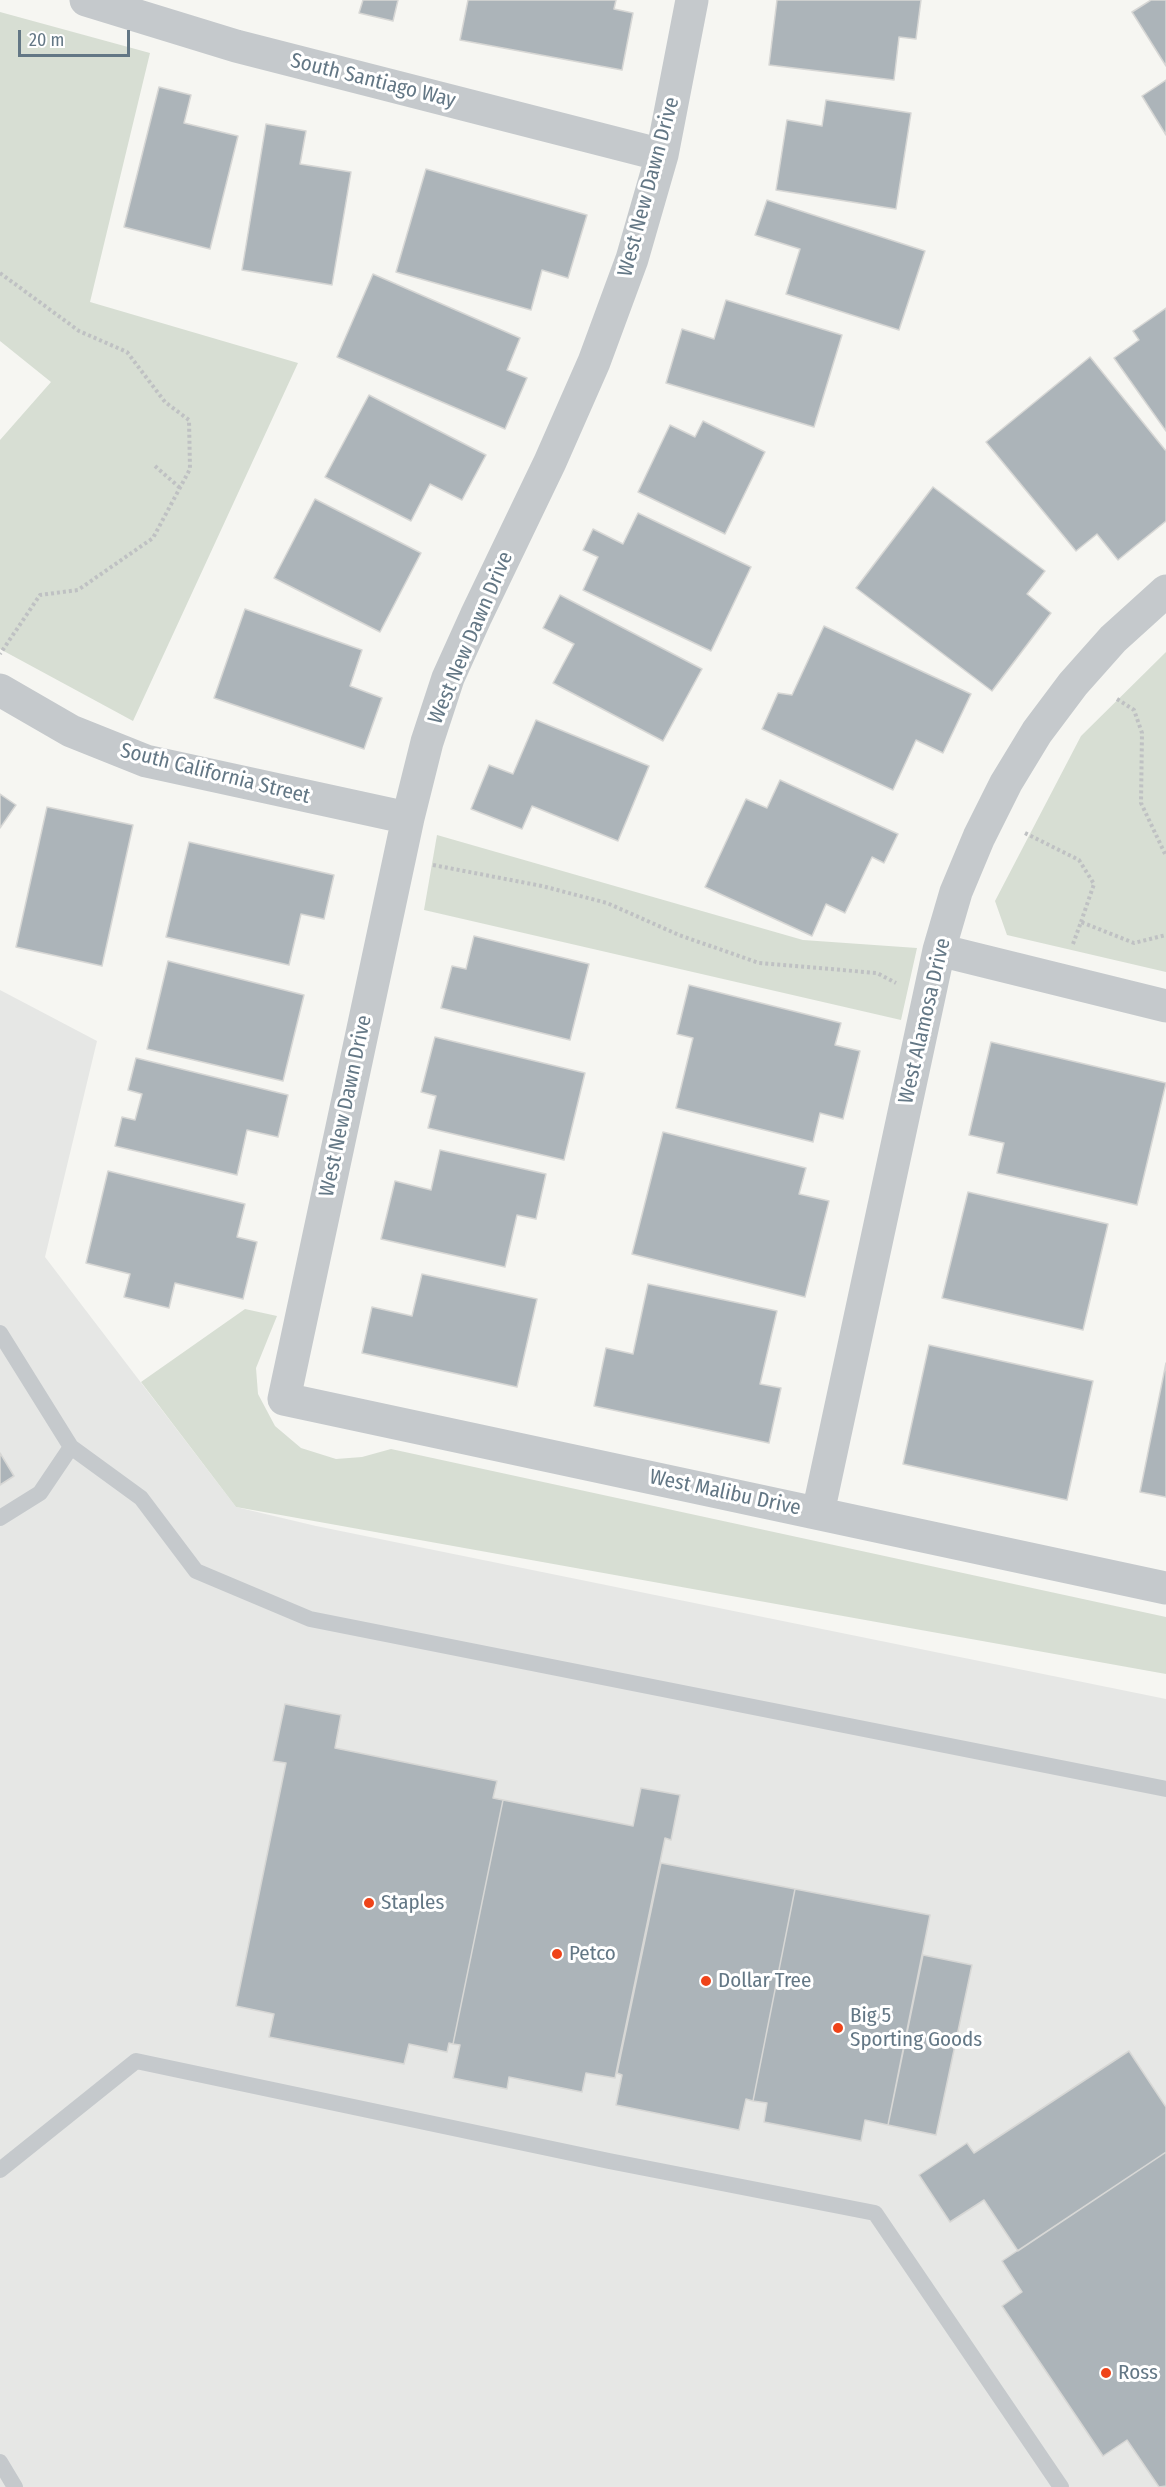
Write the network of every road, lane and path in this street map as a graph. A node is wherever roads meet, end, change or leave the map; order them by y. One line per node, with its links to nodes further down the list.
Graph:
1 (86, 0): 3 (street, South Santiago Way)
2 (692, 0): 3 (street, West New Dawn Drive)
3 (662, 155): 11 (street, West New Dawn Drive)
4 (0, 273): 6 (path)
5 (155, 466): 6 (path)
6 (180, 488): 8 (path)
7 (1166, 591): 18 (street, West Alamosa Drive)
8 (0, 655)
9 (0, 690): 11 (street, South California Street)
10 (1117, 699): 13 (path)
11 (408, 818): 14 (street, West New Dawn Drive)
12 (1025, 833): 15 (path)
13 (1166, 856)
14 (399, 859): 19 (path); 22 (street, West New Dawn Drive)
15 (1081, 922): 16 (path); 17 (path)
16 (1166, 935)
17 (1073, 944)
18 (939, 950): 19 (street, West Alamosa Drive); 20 (street)
19 (929, 999): 24 (street, West Alamosa Drive)
20 (1166, 1006)
21 (0, 1333): 23 (lane)
22 (284, 1399): 24 (street, West Malibu Drive)
23 (71, 1447): 25 (lane); 27 (lane)
24 (818, 1513): 26 (street, West Malibu Drive)
25 (0, 1518)
26 (1166, 1588)
27 (1166, 1789)
28 (0, 2170): 31 (lane)
29 (0, 2463): 30 (lane)
30 (15, 2487)
31 (1061, 2487)

